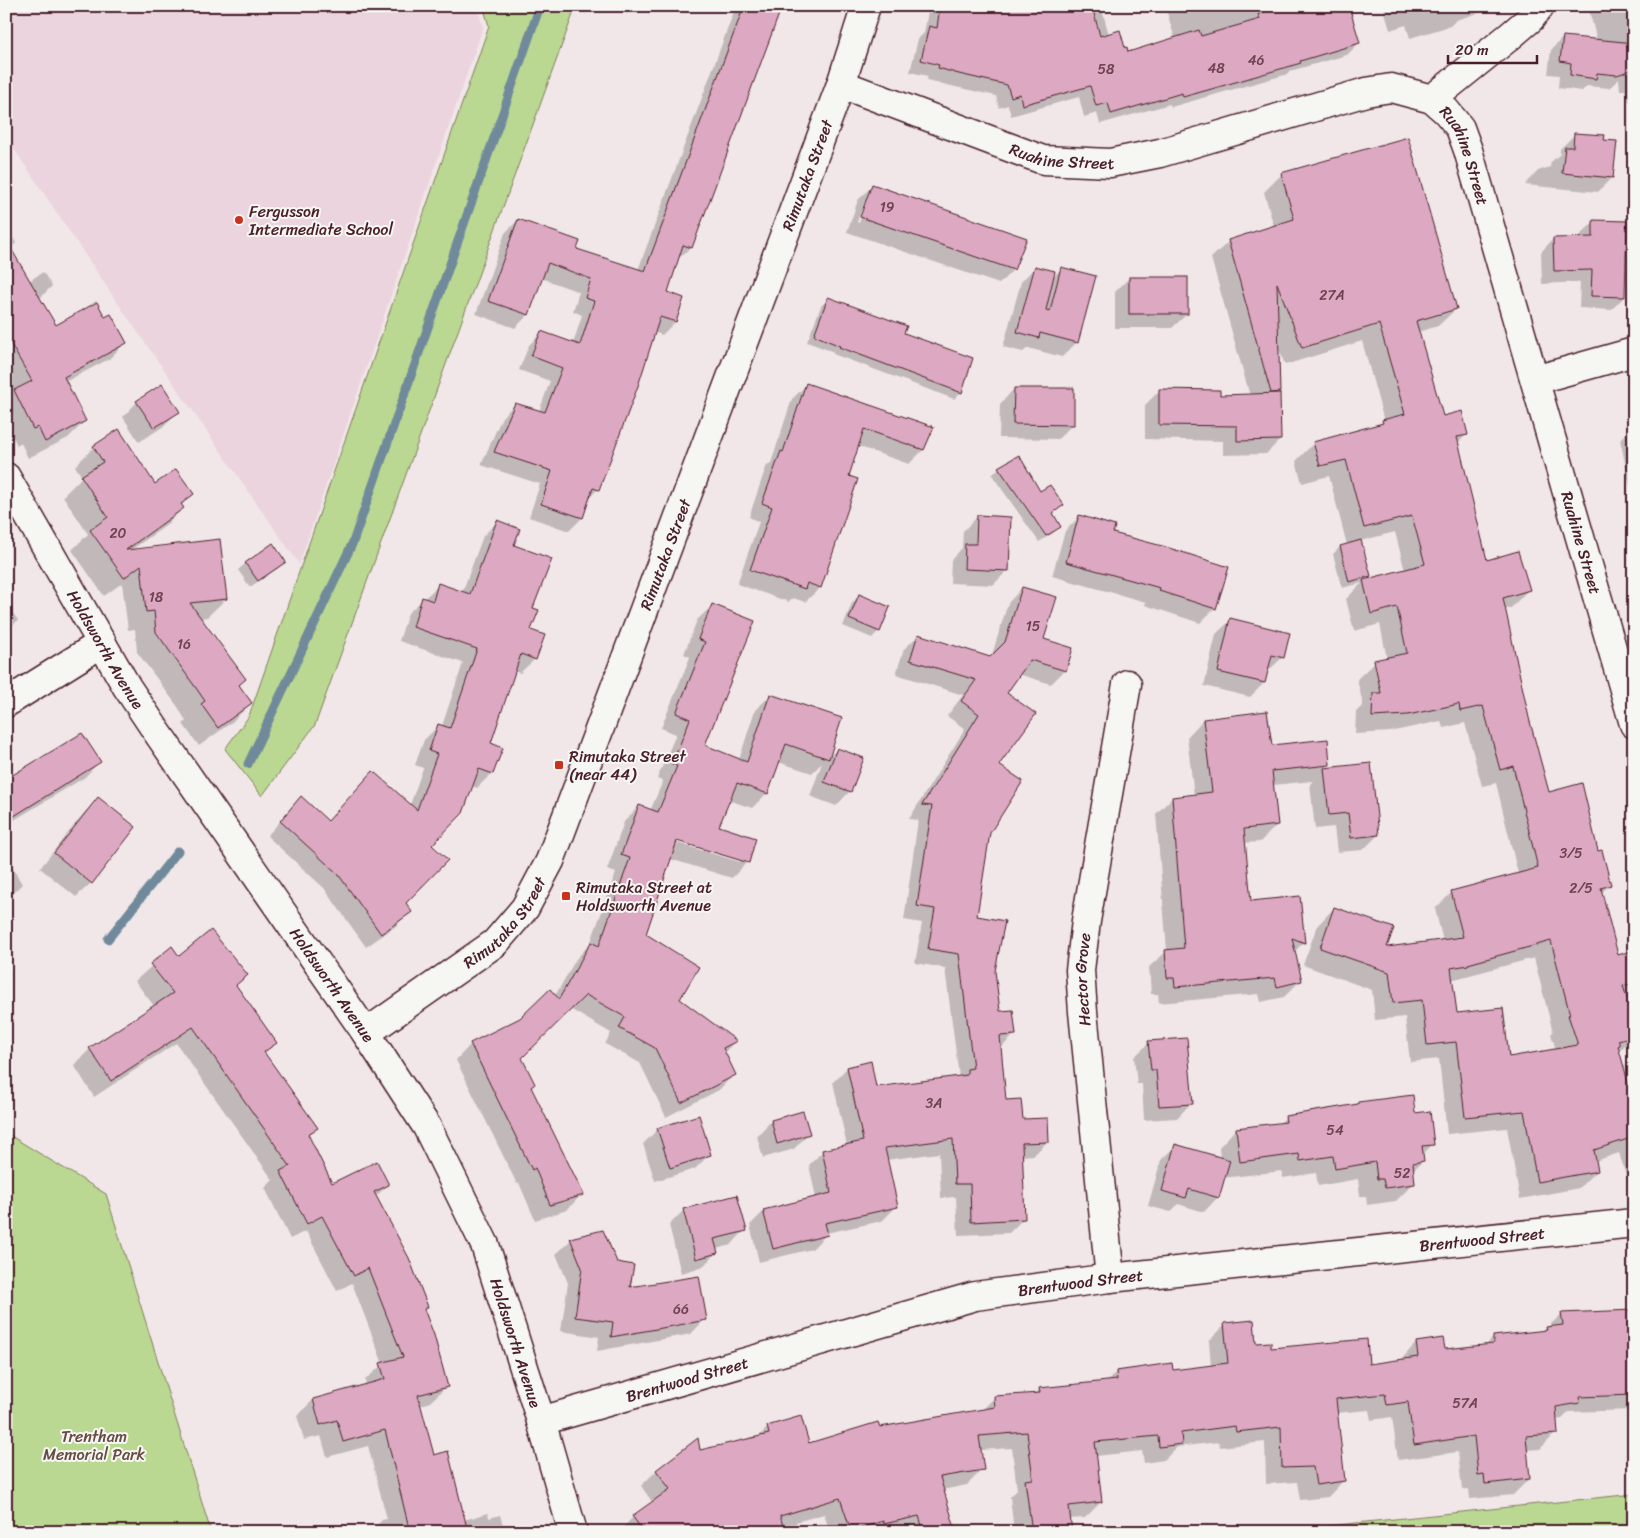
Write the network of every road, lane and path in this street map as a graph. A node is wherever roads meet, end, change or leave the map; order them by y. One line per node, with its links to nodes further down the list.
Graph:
1 (866, 6): 3 (street, Rimutaka Street)
2 (1540, 6): 4 (street)
3 (840, 84): 4 (street, Ruahine Street); 12 (street, Rimutaka Street)
4 (1432, 99): 6 (street, Ruahine Street)
5 (1634, 352): 6 (street)
6 (1535, 380): 11 (street, Ruahine Street)
7 (6, 478): 8 (street, Holdsworth Avenue)
8 (102, 643): 10 (street); 12 (street, Holdsworth Avenue)
9 (1127, 684): 14 (street, Hector Grove)
10 (6, 703)
11 (1634, 724)
12 (366, 1033): 15 (street, Holdsworth Avenue)
13 (1634, 1224): 14 (street, Brentwood Street)
14 (1110, 1278): 15 (street, Brentwood Street)
15 (541, 1421): 16 (street, Holdsworth Avenue)
16 (573, 1532)

